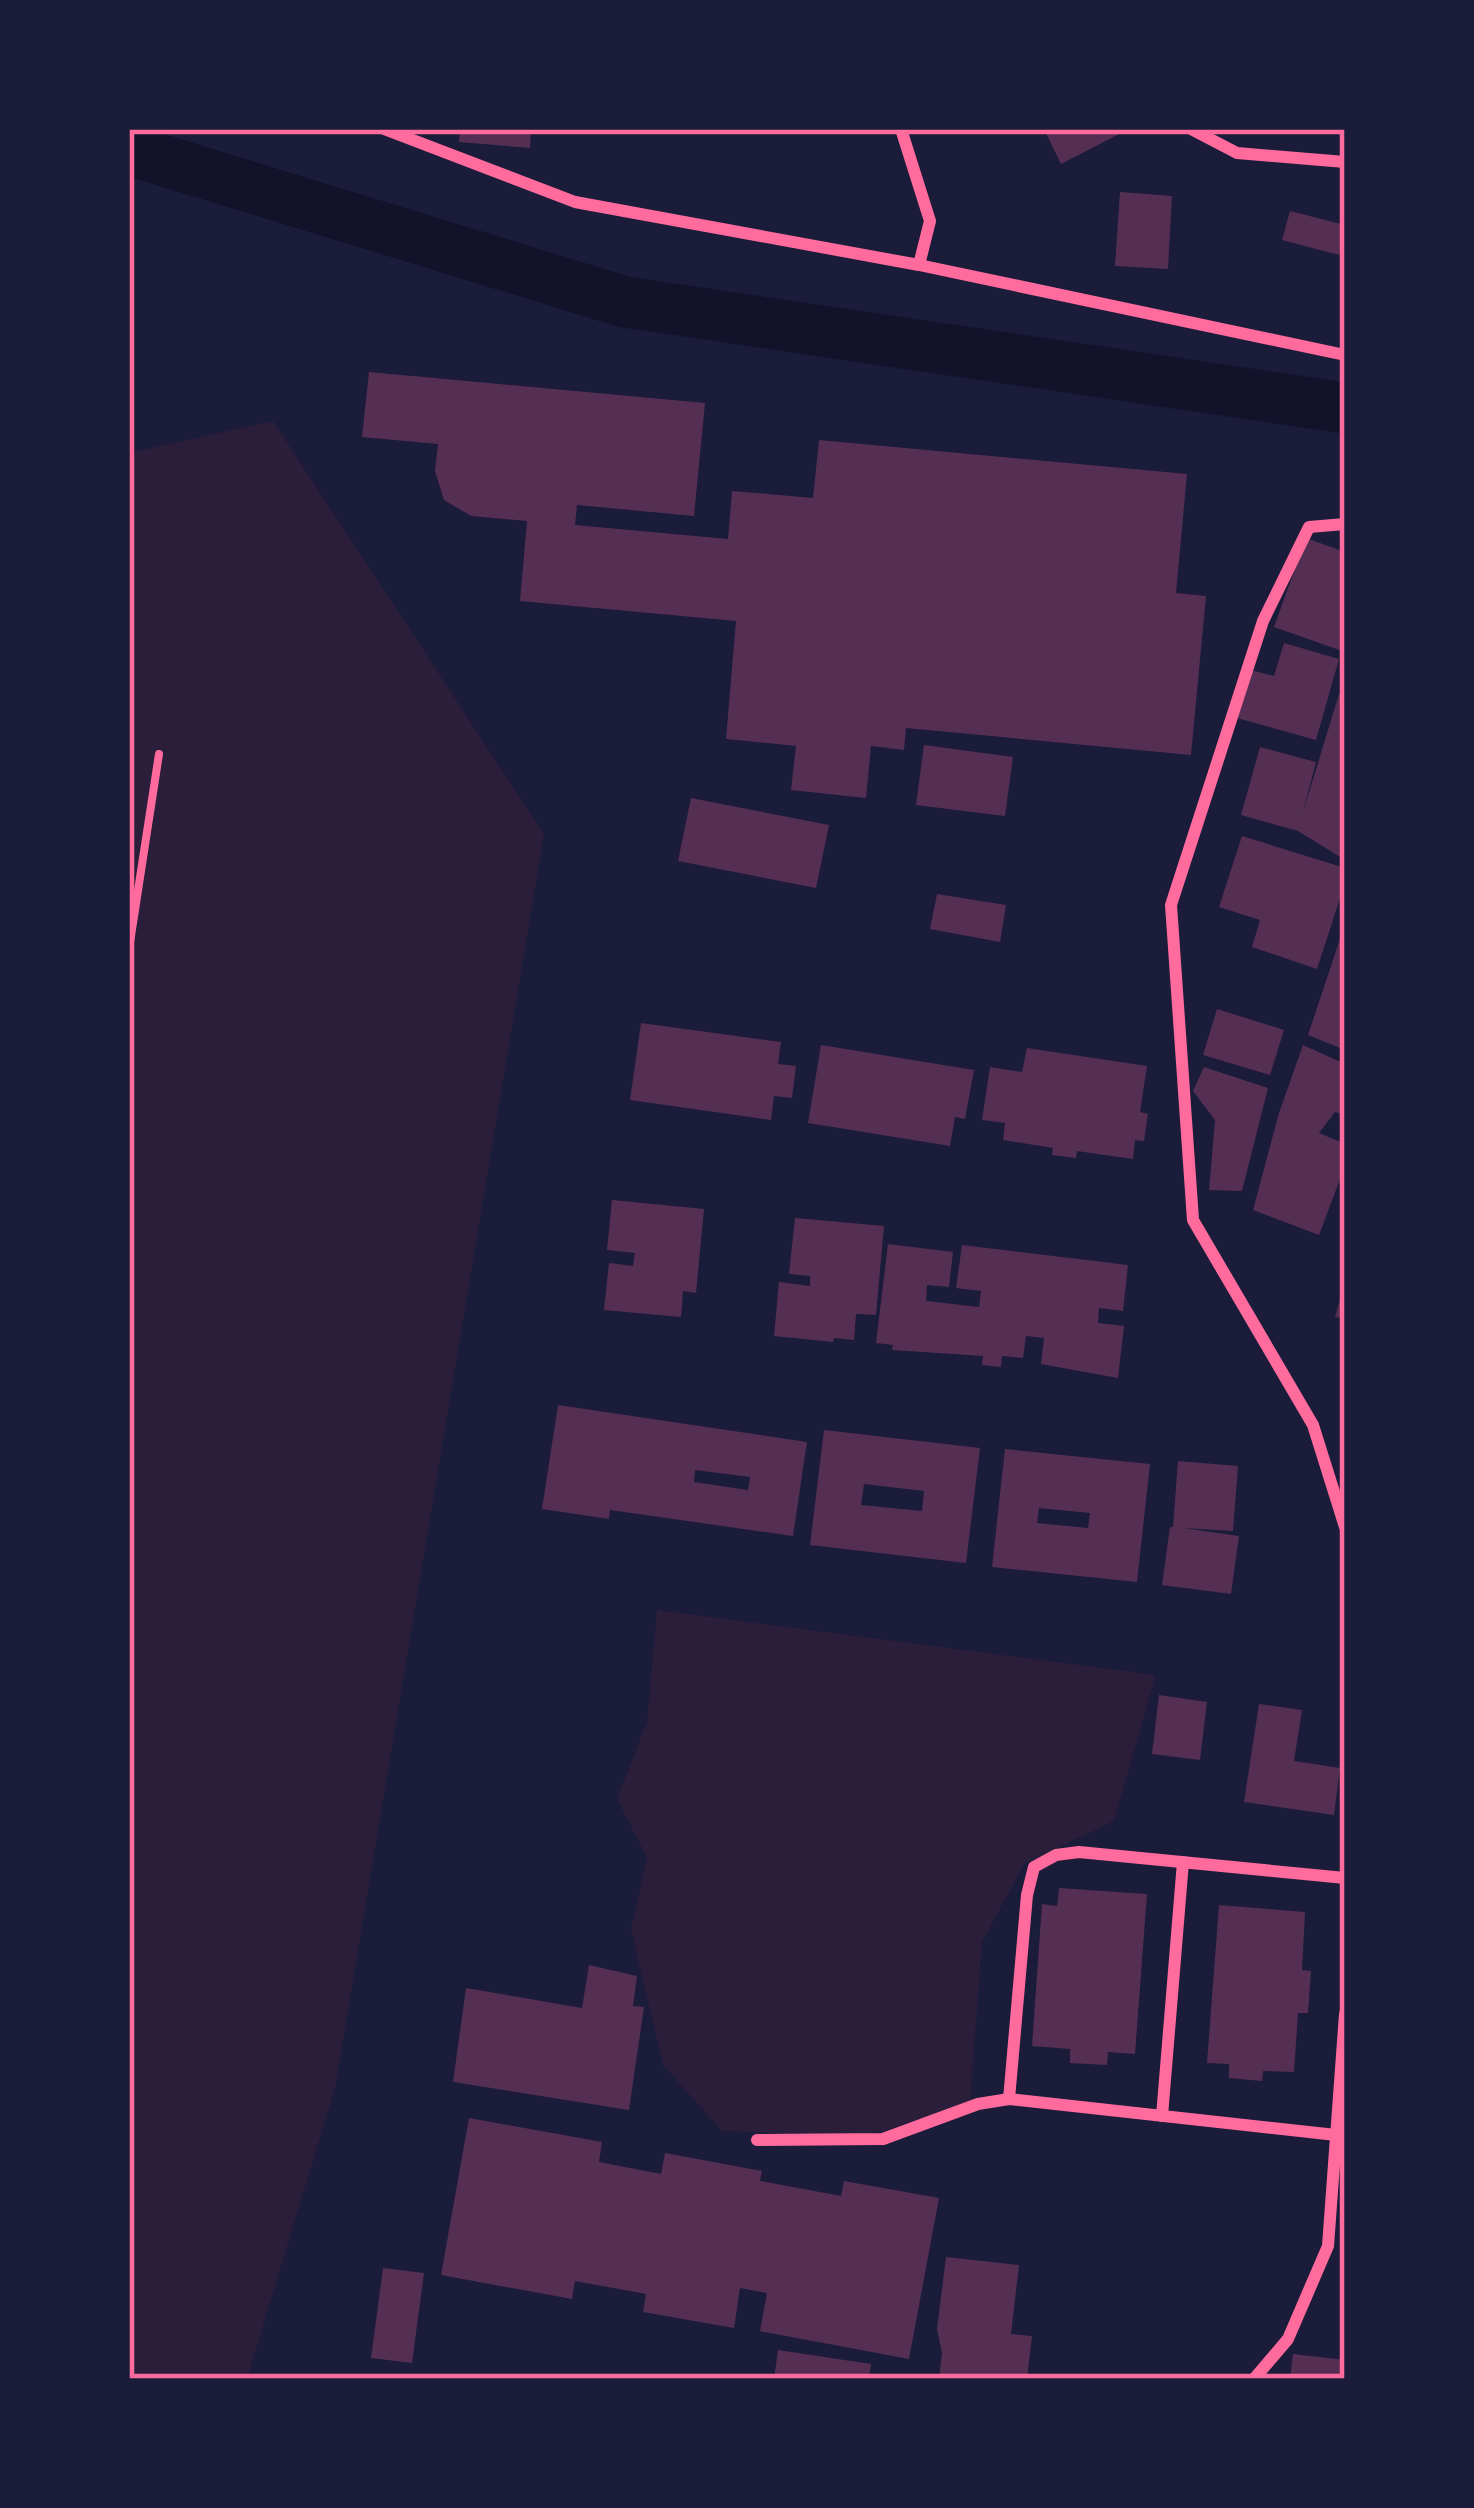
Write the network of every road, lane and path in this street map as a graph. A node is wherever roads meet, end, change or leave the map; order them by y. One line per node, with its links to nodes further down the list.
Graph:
1 (384, 129): 5 (street)
2 (901, 129): 5 (street)
3 (1191, 129): 4 (street)
4 (1345, 162)
5 (920, 265): 6 (street)
6 (1345, 355)
7 (1345, 524): 10 (street)
8 (159, 754): 9 (path)
9 (129, 950)
10 (1345, 1528)
11 (1183, 1862): 12 (street); 14 (street); 15 (street)
12 (1345, 1878)
13 (1345, 2014): 16 (street)
14 (1009, 2099): 15 (street); 17 (street)
15 (1162, 2116): 16 (street)
16 (1336, 2135): 18 (street)
17 (757, 2140)
18 (1254, 2379)

